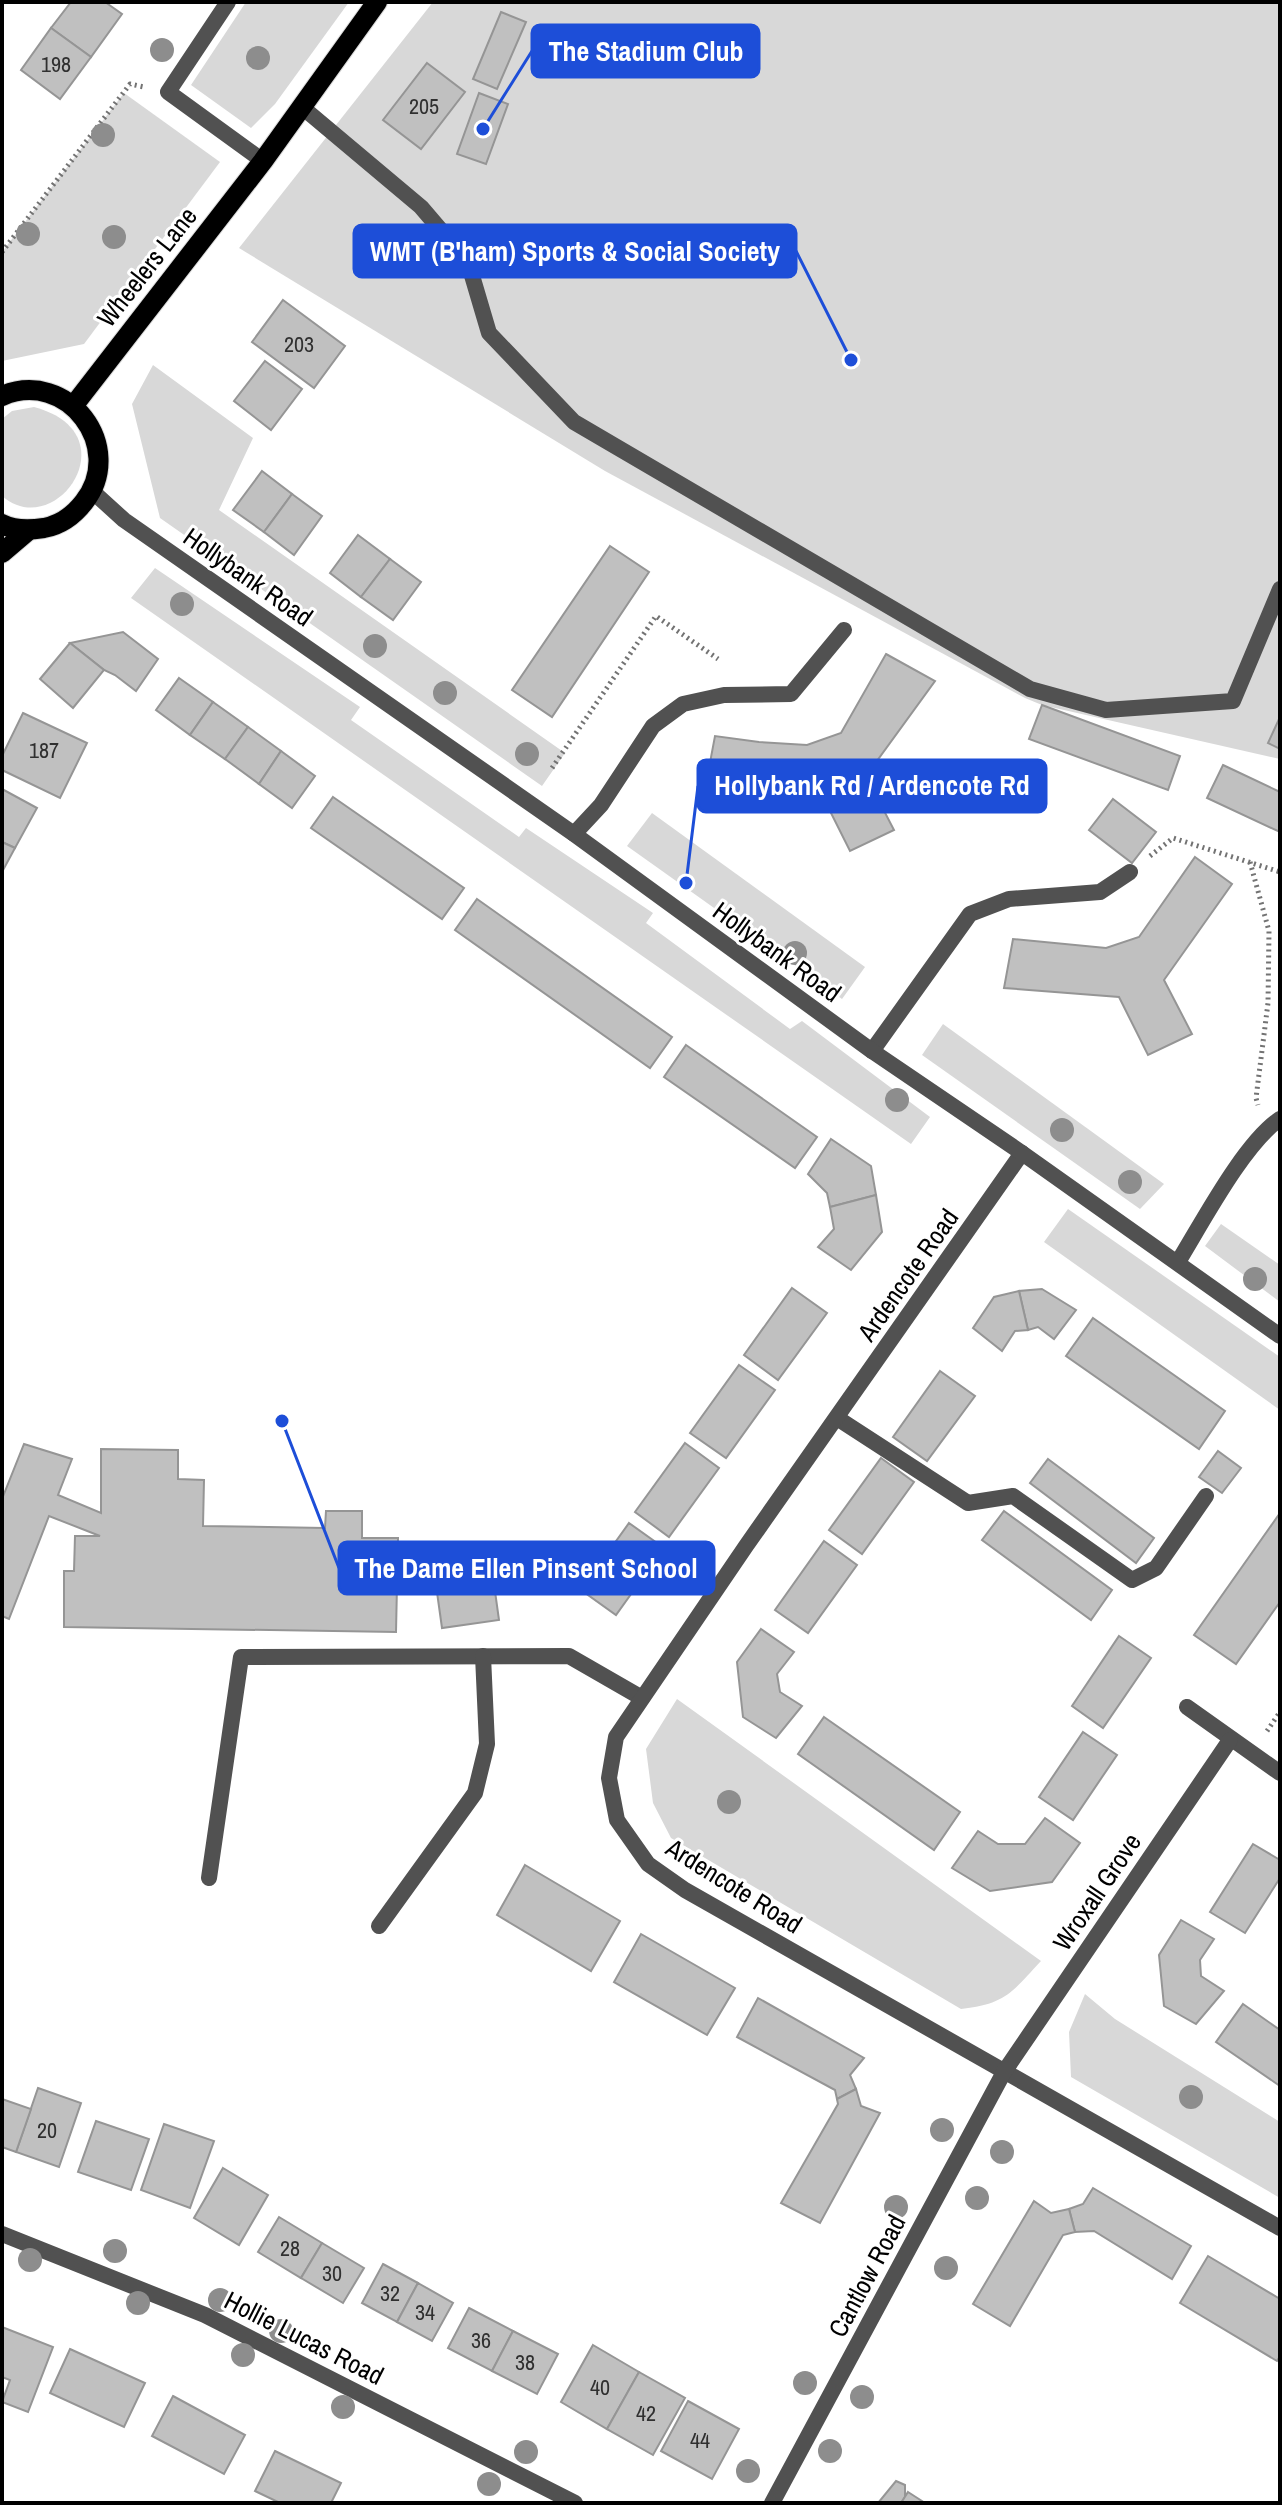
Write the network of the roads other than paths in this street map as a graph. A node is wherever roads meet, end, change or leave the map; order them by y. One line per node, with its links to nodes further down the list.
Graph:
1 (228, 2): 4 (street)
2 (377, 2): 3 (main road, Wheelers Lane)
3 (302, 107): 4 (main road, Wheelers Lane); 11 (street)
4 (263, 161): 6 (main road, Wheelers Lane)
5 (2, 396): 6 (main road)
6 (74, 405): 7 (main road)
7 (92, 491): 9 (main road); 13 (street, Hollybank Road)
8 (2, 524): 9 (main road)
9 (29, 530): 10 (main road)
10 (2, 553)
11 (1280, 589)
12 (844, 630): 13 (street)
13 (574, 834): 15 (street, Hollybank Road)
14 (1130, 872): 15 (street)
15 (872, 1051): 17 (street, Hollybank Road)
16 (1280, 1119): 18 (street)
17 (1022, 1153): 18 (street, Hollybank Road); 20 (street, Ardencote Road)
18 (1178, 1262): 19 (street, Hollybank Road)
19 (1280, 1336)
20 (837, 1418): 21 (street); 23 (street, Ardencote Road)
21 (1206, 1496)
22 (483, 1656): 23 (street); 27 (street); 28 (street)
23 (642, 1698): 29 (street, Ardencote Road)
24 (1187, 1707): 25 (street)
25 (1230, 1740): 26 (street); 29 (street, Wroxall Grove)
26 (1280, 1773)
27 (209, 1878)
28 (379, 1926)
29 (1004, 2072): 30 (street, Ardencote Road); 33 (street, Cantlow Road)
30 (1280, 2228)
31 (2, 2234): 32 (street, Hollie Lucas Road)
32 (575, 2503)
33 (772, 2503)

